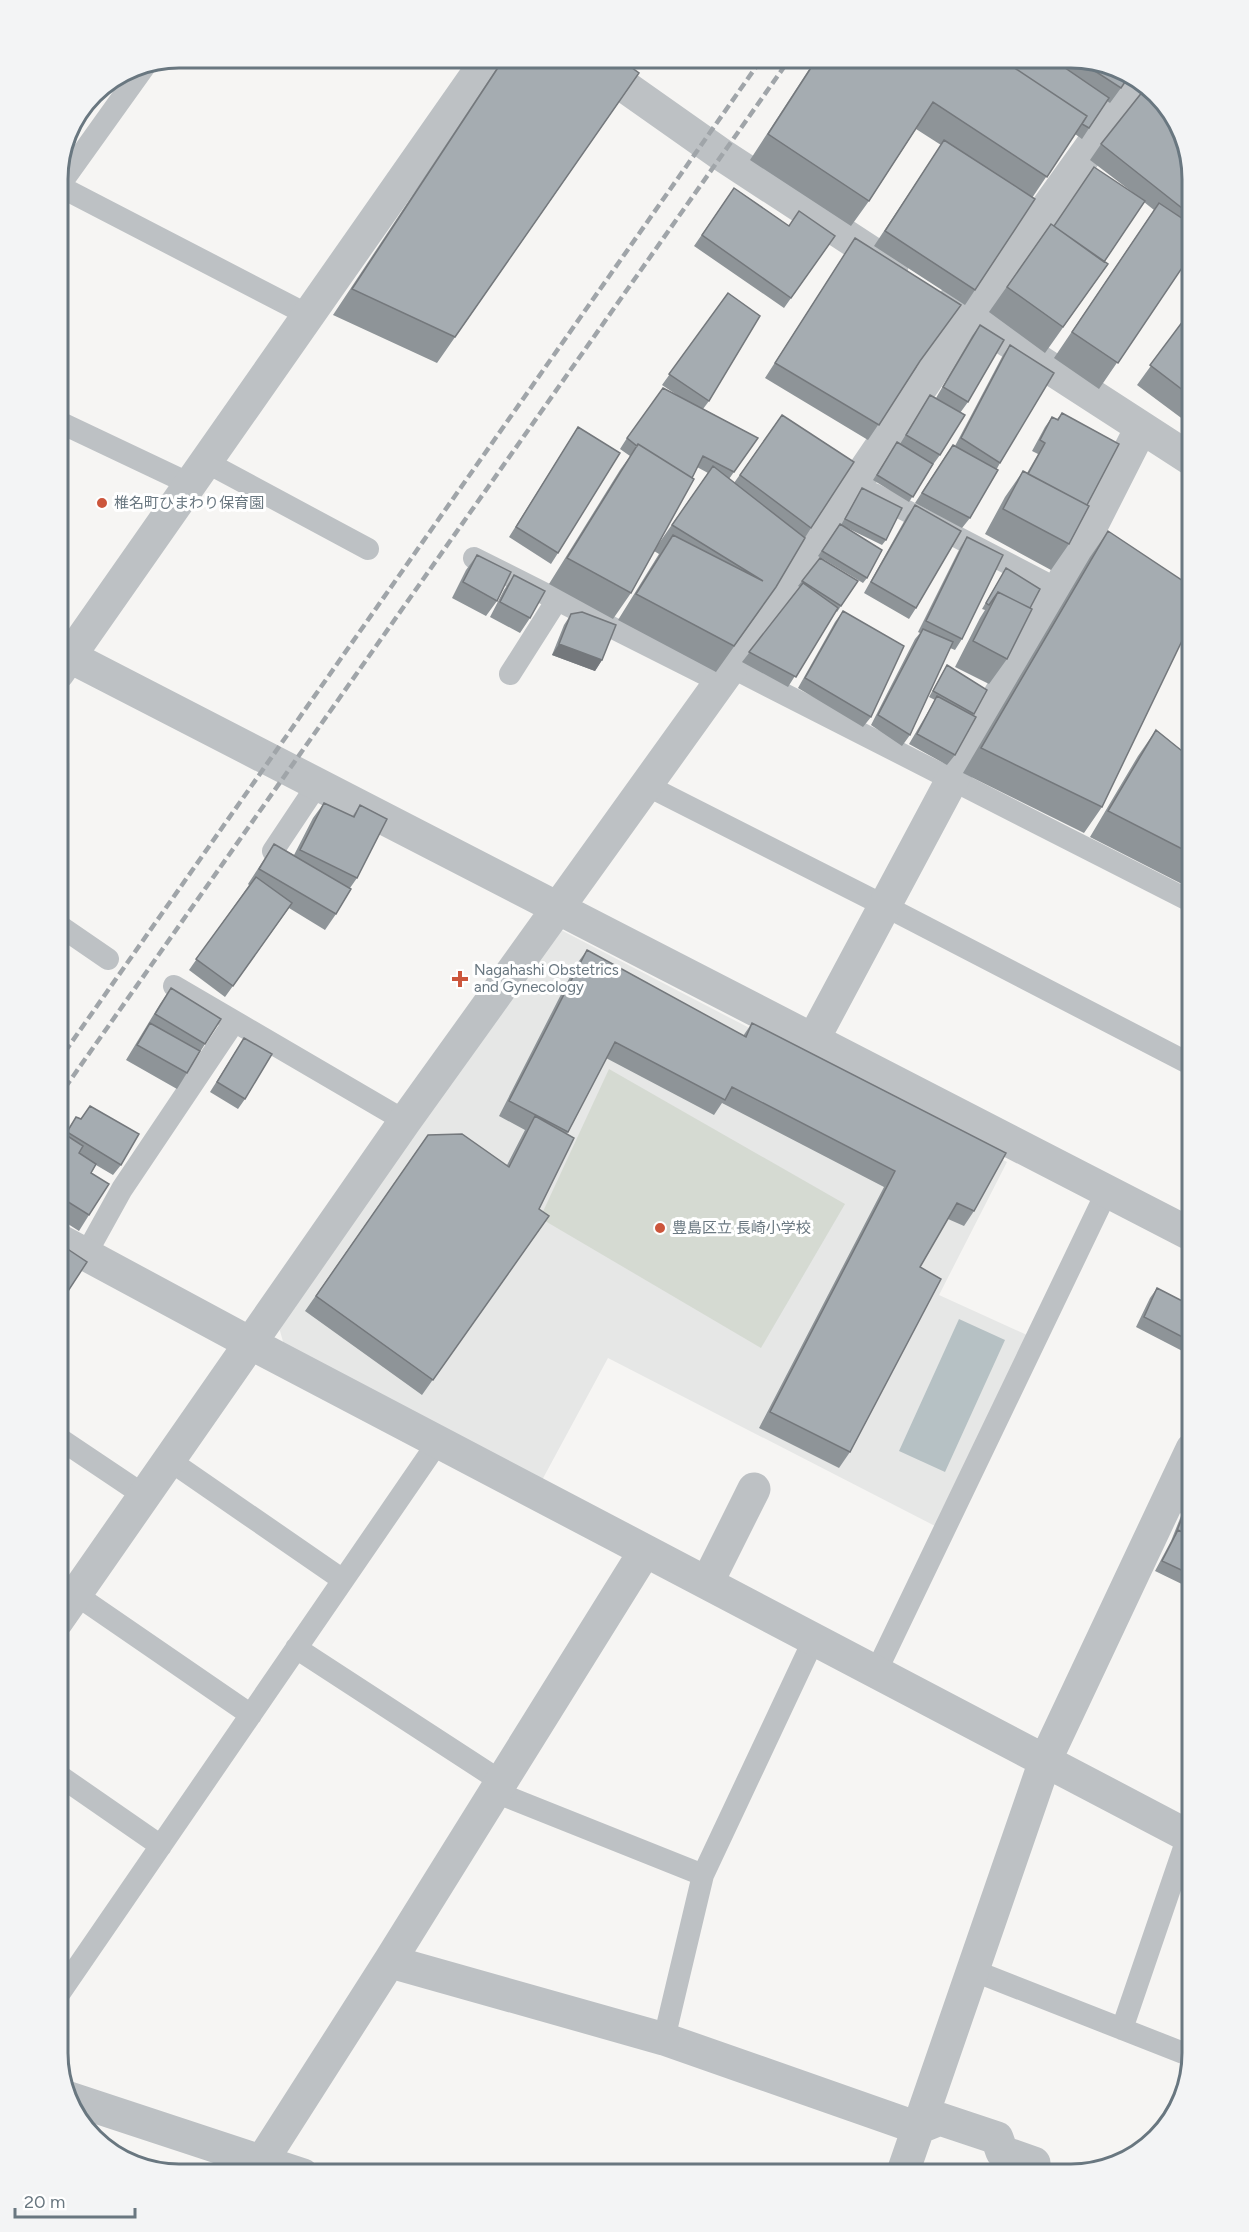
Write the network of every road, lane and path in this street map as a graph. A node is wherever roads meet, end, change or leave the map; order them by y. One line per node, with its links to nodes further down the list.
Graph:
1 (481, 68): 7 (street)
2 (599, 68): 8 (street)
3 (138, 75): 5 (lane)
4 (1134, 88): 8 (street)
5 (68, 171)
6 (68, 190): 7 (lane)
7 (308, 315): 12 (street)
8 (970, 316): 10 (street); 13 (street)
9 (68, 425): 12 (lane)
10 (1142, 428): 11 (street); 16 (street)
11 (1182, 454)
12 (198, 473): 14 (lane); 18 (street)
13 (856, 485): 16 (lane); 21 (street)
14 (368, 549)
15 (474, 558): 17 (lane)
16 (1059, 590): 22 (street)
17 (557, 600): 20 (lane); 21 (lane)
18 (68, 652)
19 (68, 663): 23 (street)
20 (510, 674)
21 (726, 675): 22 (lane); 24 (street)
22 (953, 778): 26 (lane); 27 (street)
23 (316, 785): 25 (lane); 28 (street)
24 (646, 785): 27 (lane); 28 (street)
25 (273, 851)
26 (1182, 897)
27 (885, 906): 33 (street); 34 (lane)
28 (557, 909): 33 (street); 35 (street)
29 (68, 932): 30 (lane)
30 (108, 959)
31 (174, 986): 32 (lane)
32 (234, 1022): 35 (lane); 39 (lane)
33 (813, 1040): 36 (street)
34 (1182, 1060)
35 (405, 1121): 40 (street)
36 (1107, 1191): 37 (street); 54 (lane)
37 (1182, 1230)
38 (68, 1245): 39 (street)
39 (86, 1254): 40 (street)
40 (250, 1343): 41 (street); 43 (street)
41 (438, 1442): 47 (street); 48 (lane)
42 (68, 1444): 45 (lane)
43 (169, 1460): 45 (street); 48 (lane)
44 (754, 1489): 49 (street)
45 (145, 1496): 50 (street)
46 (1181, 1501): 56 (street)
47 (645, 1551): 49 (street); 58 (street)
48 (343, 1580): 53 (lane)
49 (706, 1583): 52 (street)
50 (75, 1594): 51 (street); 55 (lane)
51 (68, 1604)
52 (814, 1639): 54 (street); 62 (lane)
53 (296, 1648): 55 (lane); 58 (lane)
54 (876, 1672): 56 (street)
55 (251, 1715): 60 (lane)
56 (1045, 1761): 59 (street); 64 (street)
57 (68, 1782): 60 (lane)
58 (499, 1787): 62 (lane); 63 (street)
59 (1182, 1833)
60 (161, 1846): 65 (lane)
61 (1182, 1860): 66 (lane)
62 (703, 1875): 67 (lane)
63 (391, 1959): 67 (street); 73 (street)
64 (972, 1970): 66 (lane); 70 (street)
65 (68, 1974)
66 (1122, 2029): 68 (lane)
67 (664, 2039): 70 (street)
68 (1182, 2052)
69 (79, 2102): 72 (street)
70 (918, 2128): 71 (street); 74 (street)
71 (1034, 2163)
72 (246, 2164)
73 (260, 2164)
74 (906, 2164)

